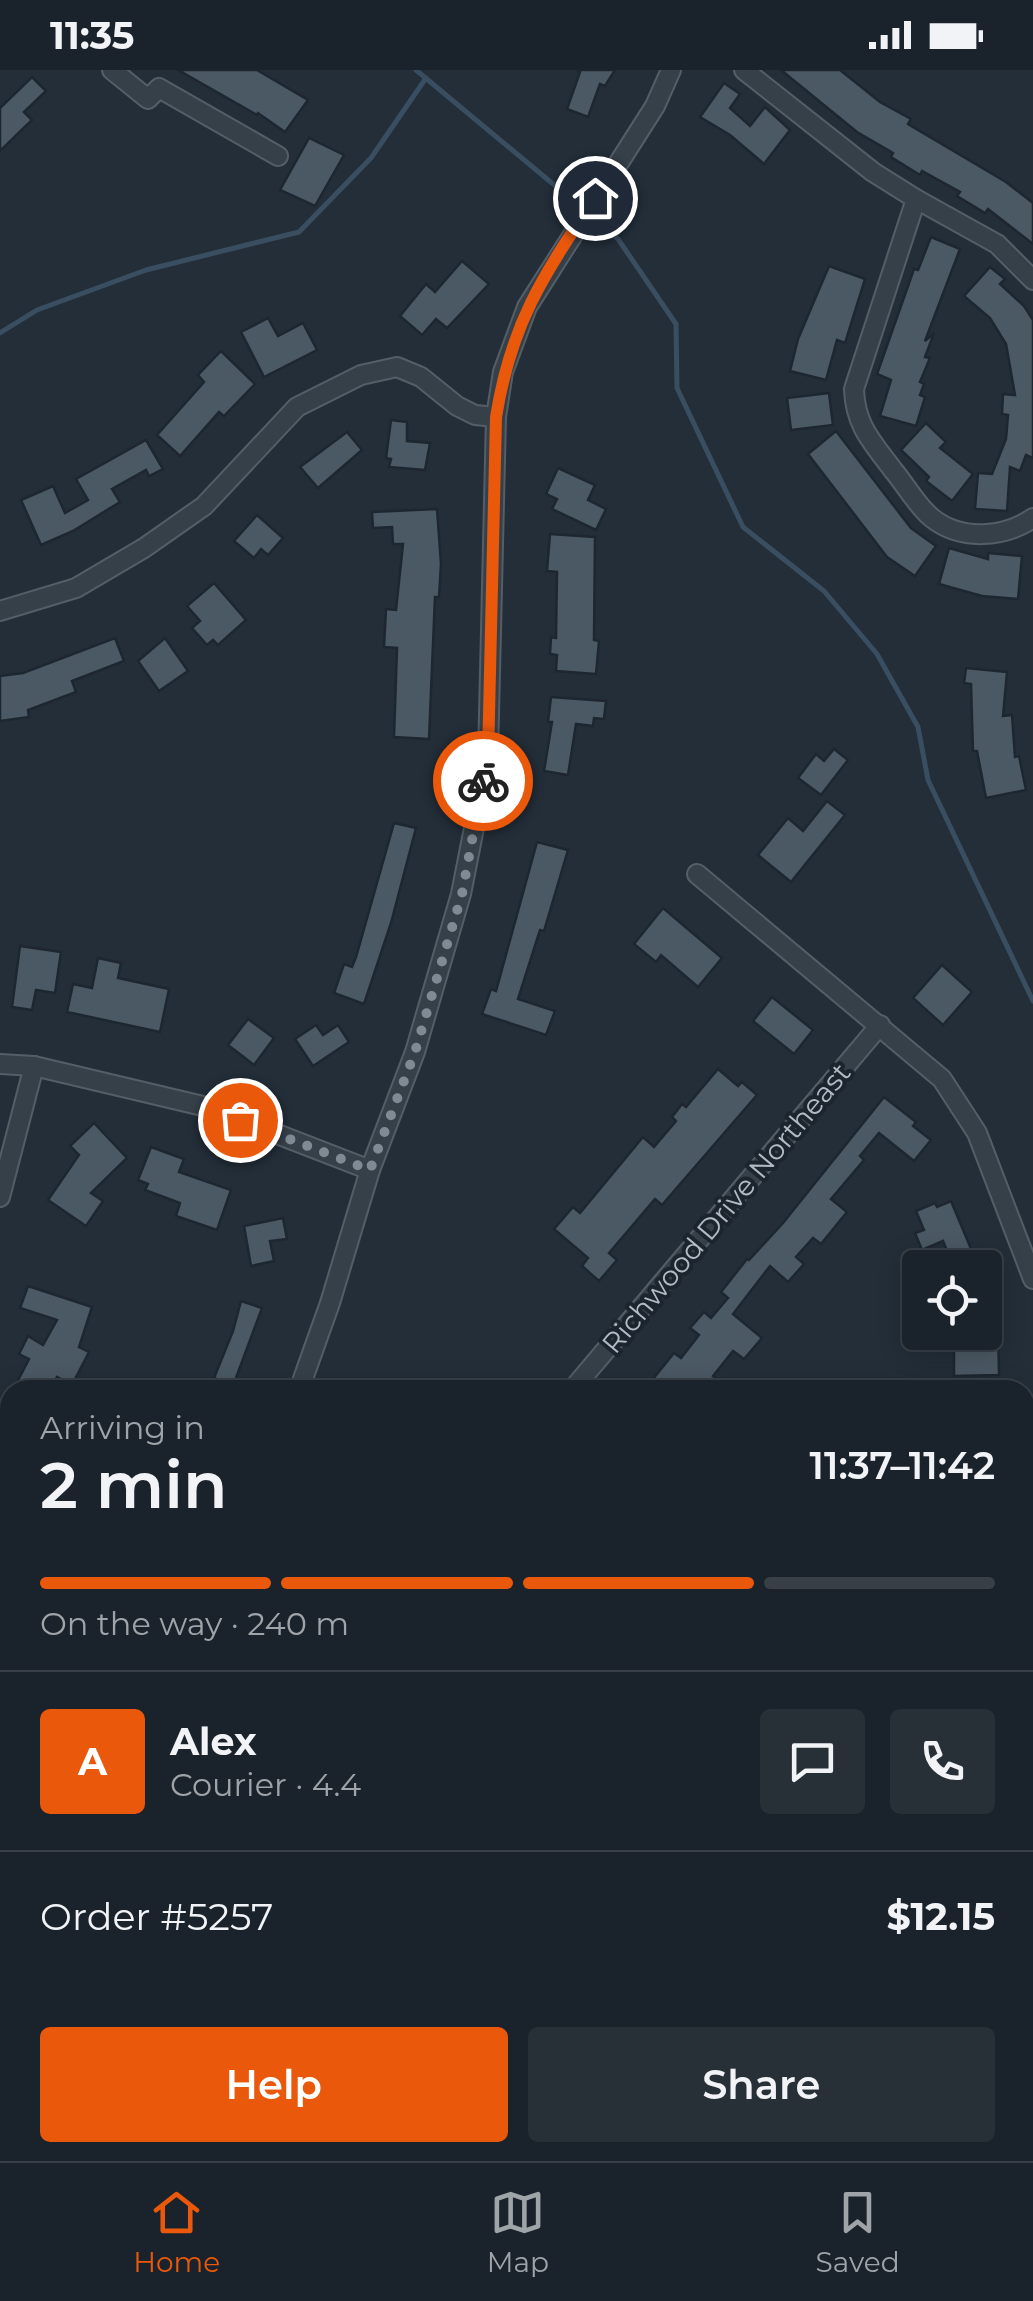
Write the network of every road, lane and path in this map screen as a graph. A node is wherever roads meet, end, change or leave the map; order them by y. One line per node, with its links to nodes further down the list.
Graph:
1 (112, 70): 4 (street)
2 (671, 70): 7 (street)
3 (744, 70): 5 (street)
4 (278, 156)
5 (916, 198): 6 (street); 8 (street)
6 (1033, 280)
7 (496, 417): 9 (street); 14 (street)
8 (1033, 518)
9 (0, 611)
10 (697, 874): 11 (street)
11 (880, 1025): 16 (street); 18 (street, Richwood Drive Northeast)
12 (0, 1064): 13 (street)
13 (34, 1066): 14 (street); 15 (street)
14 (370, 1170): 17 (street)
15 (0, 1197)
16 (1033, 1278)
17 (303, 1380)
18 (580, 1380)

